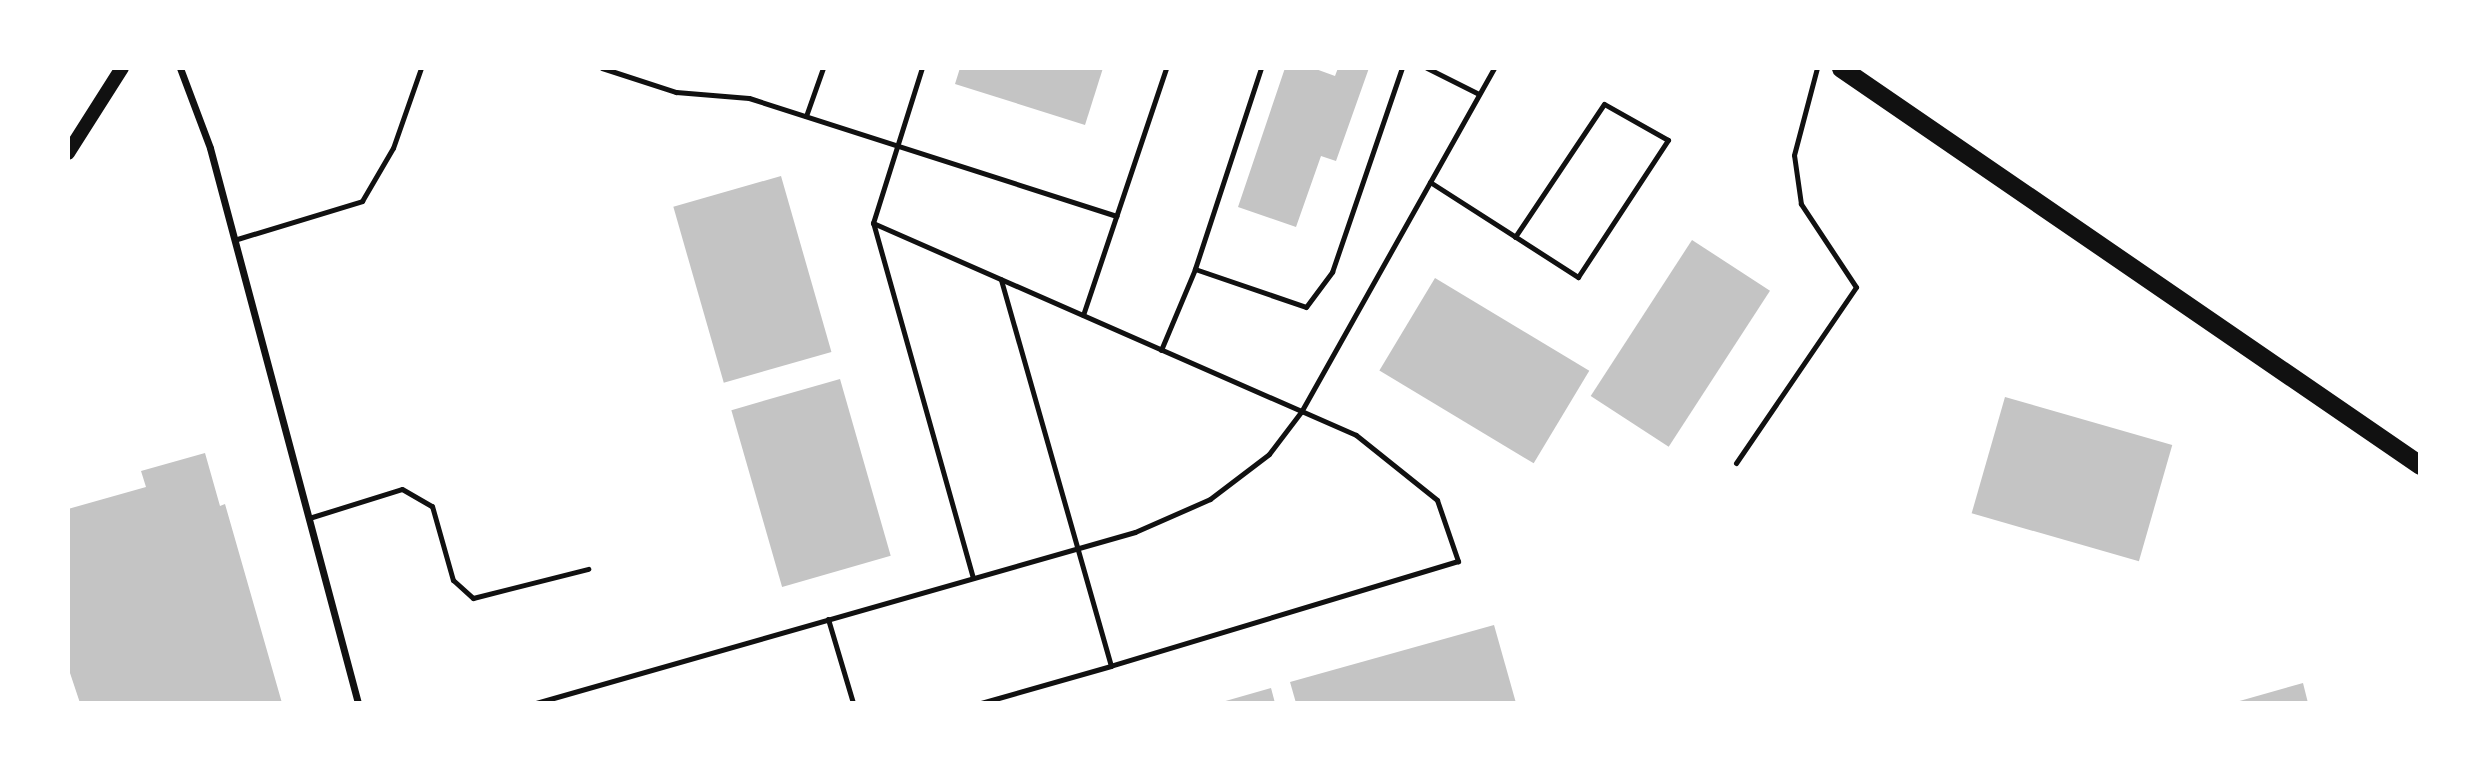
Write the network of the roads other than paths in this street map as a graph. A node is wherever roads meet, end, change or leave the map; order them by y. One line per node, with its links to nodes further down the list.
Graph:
1 (122, 68): 17 (main road)
2 (180, 68): 22 (street)
3 (421, 68): 22 (lane)
4 (602, 68): 15 (lane)
5 (823, 68): 15 (lane)
6 (922, 68): 16 (lane)
7 (1166, 68): 19 (lane)
8 (1261, 68): 23 (lane)
9 (1402, 68): 23 (lane)
10 (1427, 68): 14 (lane)
11 (1494, 68): 14 (lane)
12 (1817, 68): 28 (lane)
13 (1841, 68): 29 (highway)
14 (1479, 94): 18 (lane)
15 (806, 116): 16 (lane)
16 (898, 146): 19 (lane); 20 (lane)
17 (68, 153)
18 (1430, 182): 21 (lane); 27 (lane)
19 (1117, 216): 25 (lane)
20 (873, 223): 24 (lane); 33 (lane)
21 (1516, 237): 21 (lane)
22 (234, 240): 30 (street)
23 (1195, 269): 26 (lane)
24 (1001, 279): 25 (lane); 31 (lane)
25 (1083, 315): 26 (lane)
26 (1161, 350): 27 (lane)
27 (1301, 412): 31 (lane); 35 (lane)
28 (1736, 463)
29 (2420, 465)
30 (309, 518): 32 (lane); 36 (street)
31 (1078, 548): 33 (lane); 35 (lane)
32 (587, 569)
33 (973, 578): 34 (lane)
34 (828, 620): 37 (lane); 38 (lane)
35 (1111, 666): 39 (lane)
36 (358, 703)
37 (536, 703)
38 (853, 703)
39 (981, 703)

